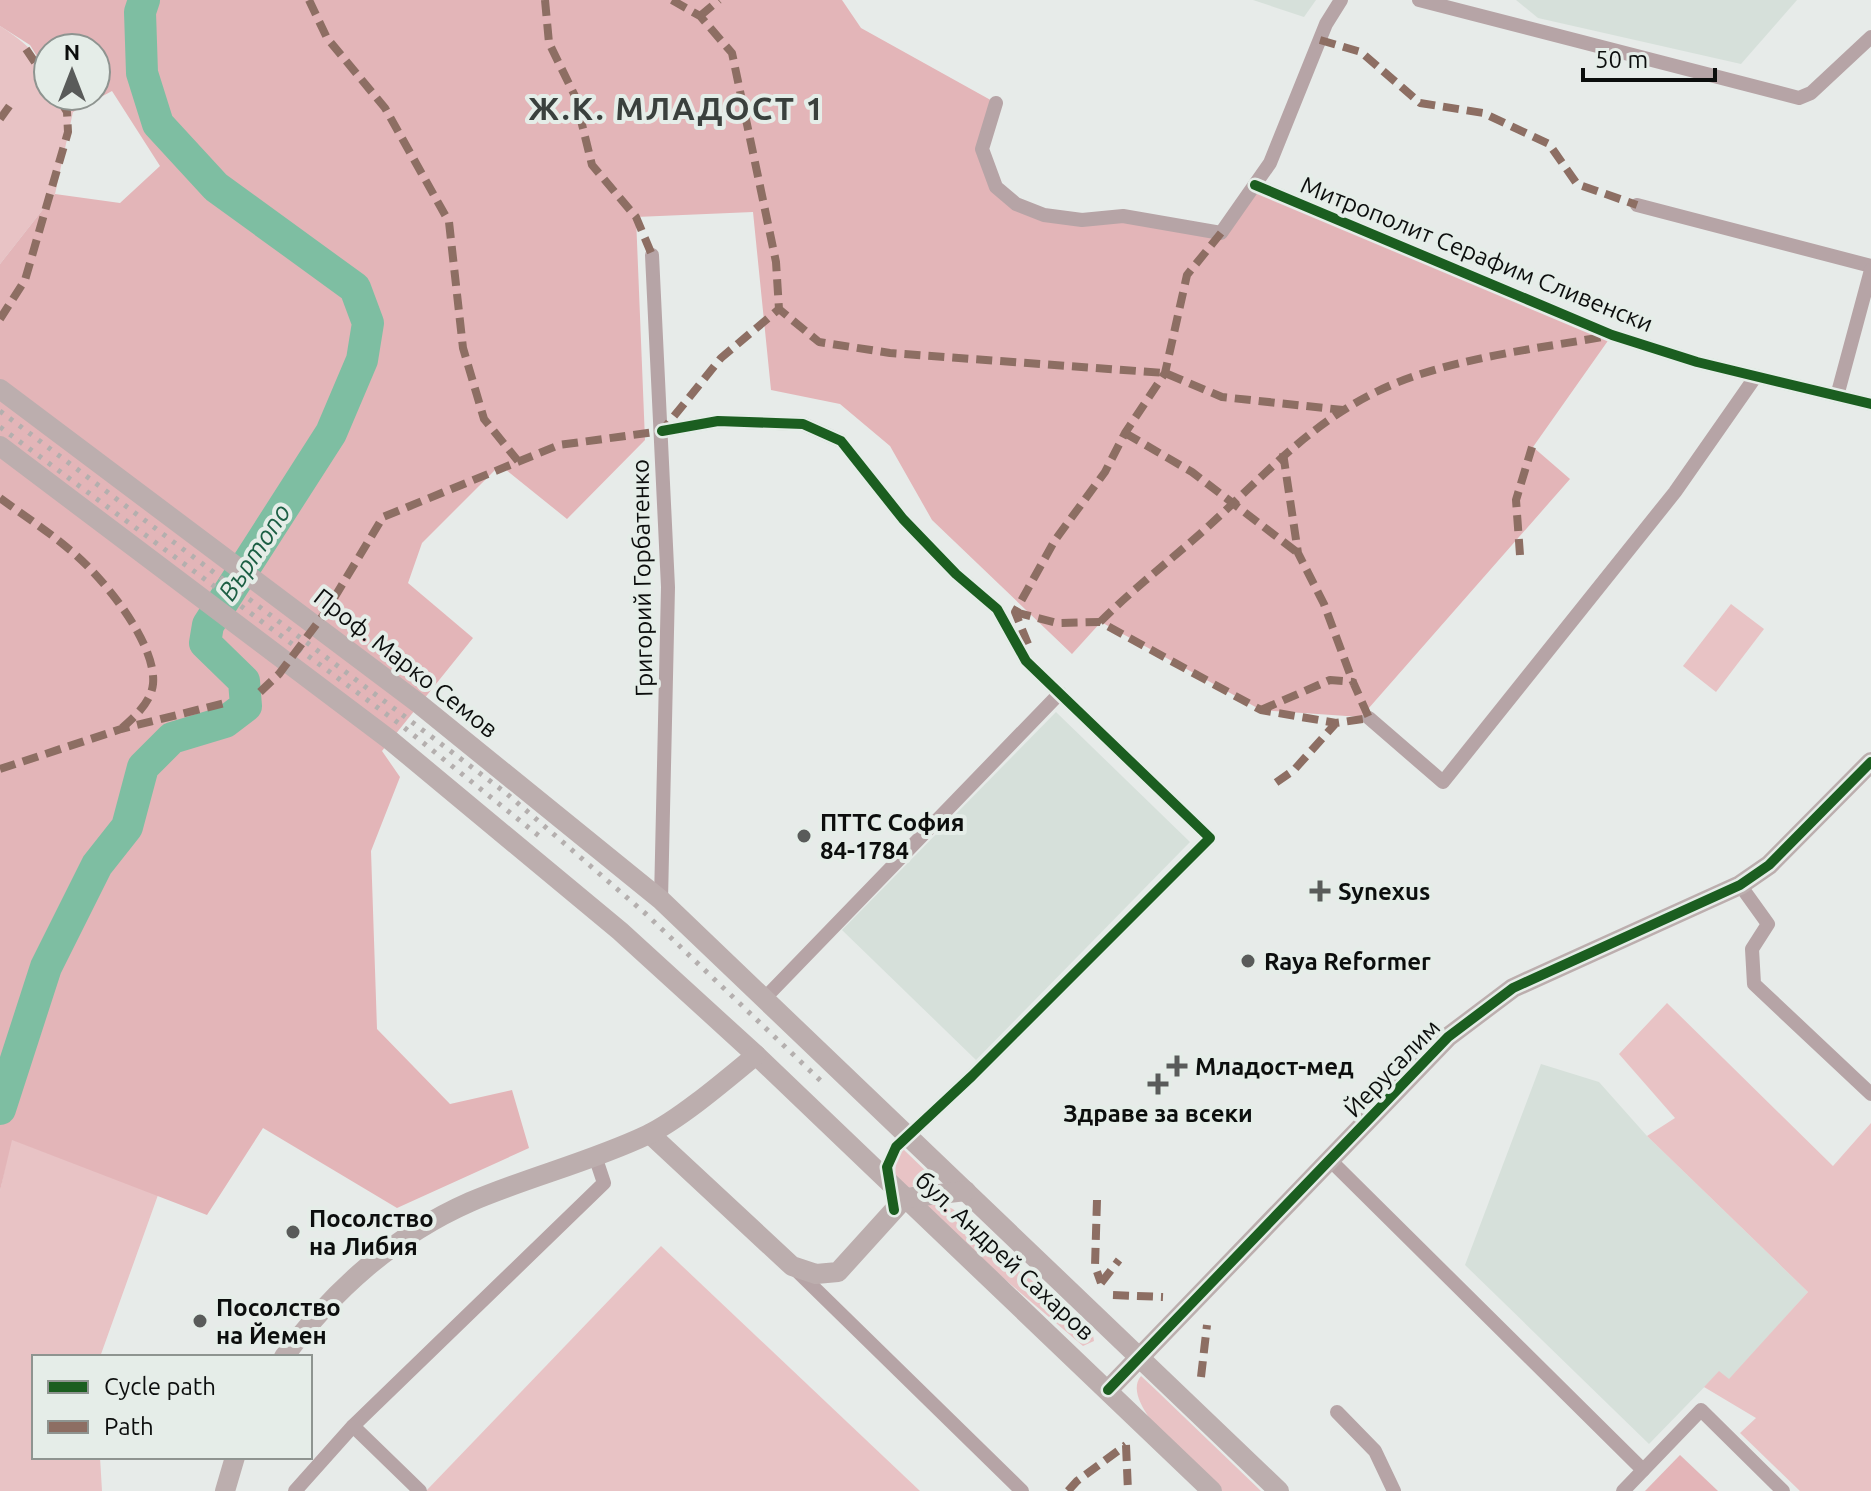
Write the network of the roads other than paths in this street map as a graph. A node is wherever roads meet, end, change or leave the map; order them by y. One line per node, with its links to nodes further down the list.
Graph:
1 (1341, 0): 7 (street)
2 (1419, 0): 4 (street)
3 (1455, 0): 4 (street)
4 (1468, 14): 5 (street)
5 (1871, 37)
6 (996, 103): 7 (street)
7 (1255, 185): 11 (street, Митрополит Серафим Сливенски)
8 (1637, 205): 10 (street)
9 (652, 255): 15 (street, Григорий Горбатенко)
10 (1871, 268): 13 (street)
11 (1756, 376): 13 (street, Митрополит Серафим Сливенски); 18 (street)
12 (0, 389): 21 (main road, Проф. Марко Семов)
13 (1837, 396): 14 (street, Митрополит Серафим Сливенски)
14 (1871, 404)
15 (662, 431): 17 (street); 21 (street, Григорий Горбатенко)
16 (0, 446): 23 (main road)
17 (1060, 693): 22 (street); 26 (street)
18 (1369, 718)
19 (1871, 762): 20 (main road, Йерусалим)
20 (1740, 885): 24 (street); 28 (main road, Йерусалим)
21 (661, 900): 22 (main road, Проф. Марко Семов)
22 (764, 999): 26 (main road, бул. Андрей Сахаров)
23 (756, 1055): 25 (main road); 30 (main road, бул. Андрей Сахаров)
24 (1871, 1094)
25 (650, 1134): 27 (main road); 31 (main road)
26 (907, 1136): 29 (main road, бул. Андрей Сахаров); 30 (street)
27 (595, 1156): 32 (main road); 36 (street)
28 (1331, 1161): 33 (main road, Йерусалим); 38 (street)
29 (966, 1191): 30 (main road); 33 (main road, бул. Андрей Сахаров)
30 (896, 1197): 31 (main road); 34 (main road, бул. Андрей Сахаров)
31 (792, 1266): 42 (street)
32 (286, 1355)
33 (1140, 1359): 34 (main road, Йерусалим); 44 (main road, бул. Андрей Сахаров)
34 (1108, 1390): 43 (main road, бул. Андрей Сахаров)
35 (1337, 1412): 45 (street)
36 (353, 1426): 40 (street); 41 (street)
37 (234, 1459): 39 (main road)
38 (1643, 1470): 46 (street); 47 (street)
39 (225, 1491)
40 (295, 1491)
41 (420, 1491)
42 (1022, 1491)
43 (1212, 1491)
44 (1279, 1491)
45 (1394, 1491)
46 (1623, 1491)
47 (1783, 1491)

